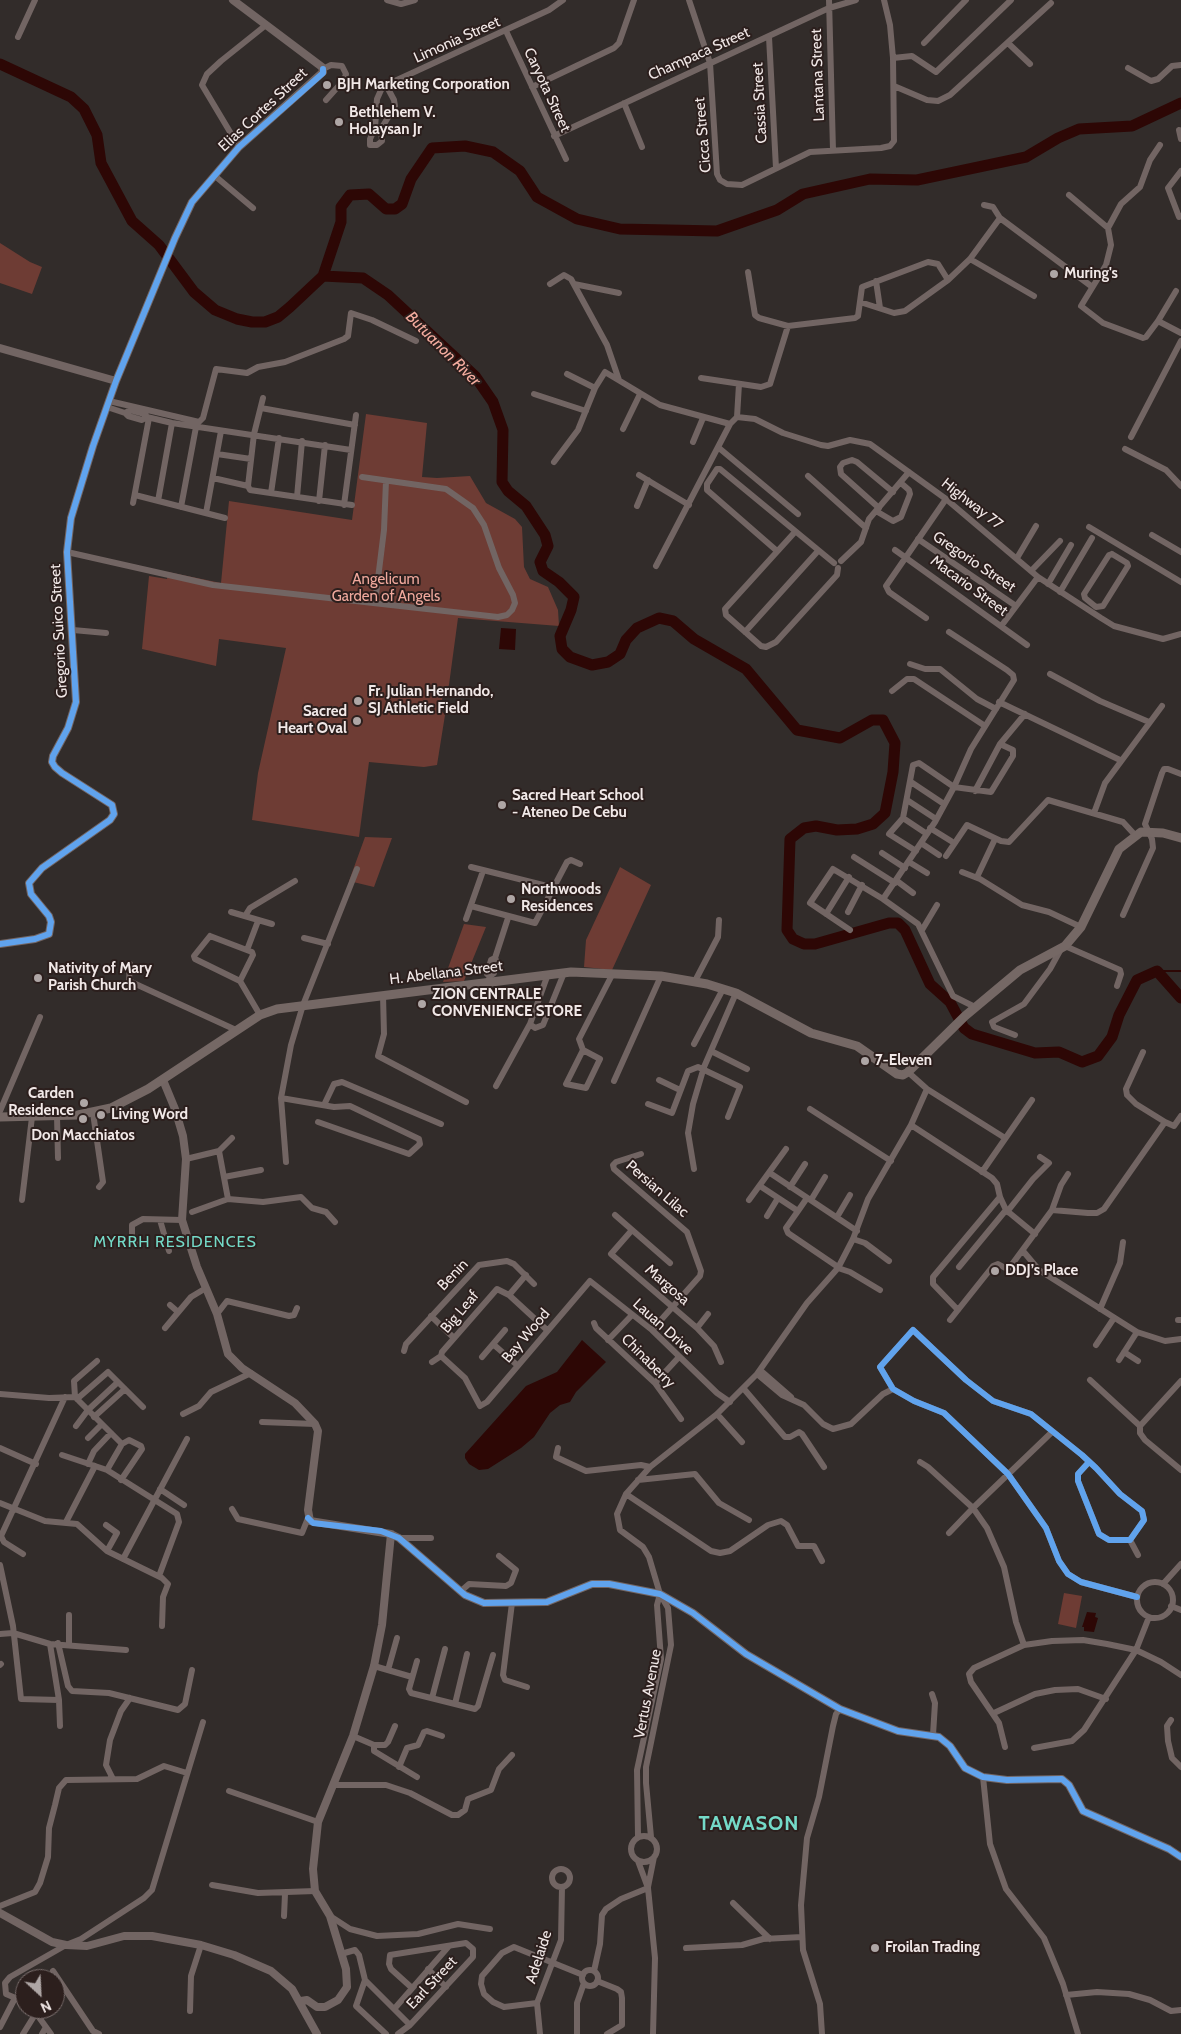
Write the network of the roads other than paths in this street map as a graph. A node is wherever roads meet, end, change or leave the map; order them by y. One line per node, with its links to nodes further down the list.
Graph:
1 (35, 0): 18 (street)
2 (233, 0): 16 (street, Elias Cortes Street)
3 (387, 0): 4 (street)
4 (415, 0)
5 (562, 0): 17 (street, Limonia Street)
6 (634, 0): 30 (street)
7 (689, 0): 23 (street, Cicca Street)
8 (828, 0): 15 (street, Lantana Street)
9 (856, 0): 12 (street, Champaca Street)
10 (884, 0): 22 (street, Cicca Street)
11 (966, 0): 20 (street)
12 (844, 1): 15 (street, Champaca Street)
13 (1007, 1): 22 (street)
14 (1051, 3): 21 (street)
15 (829, 8): 19 (street, Champaca Street); 39 (street, Lantana Street)
16 (266, 25): 27 (street, Elias Cortes Street); 38 (street)
17 (506, 31): 28 (street, Limonia Street); 30 (street, Caryota Street)
18 (18, 37)
19 (769, 37): 23 (street, Champaca Street); 41 (street, Cassia Street)
20 (924, 43)
21 (1008, 43): 24 (street); 29 (street)
22 (893, 58): 29 (street, Cicca Street)
23 (710, 63): 32 (street, Champaca Street); 41 (street, Cicca Street)
24 (1030, 64)
25 (1181, 65): 26 (street)
26 (1128, 68)
27 (323, 69): 31 (street); 38 (street, Elias Cortes Street)
28 (386, 85): 28 (street)
29 (894, 86): 39 (street, Cicca Street)
30 (532, 87): 34 (street, Caryota Street)
31 (326, 100)
32 (624, 103): 34 (street, Champaca Street); 37 (street)
33 (1179, 130): 35 (street)
34 (554, 136): 40 (street, Caryota Street)
35 (1181, 139)
36 (1160, 145): 49 (street)
37 (642, 146)
38 (240, 147): 43 (street, Elias Cortes Street)
39 (833, 150): 41 (street, Cicca Street)
40 (566, 159)
41 (776, 168)
42 (1181, 171): 47 (street)
43 (215, 176): 46 (street); 51 (street, Elias Cortes Street)
44 (1069, 195): 49 (street)
45 (984, 205): 48 (street)
46 (253, 208)
47 (1181, 216)
48 (1000, 218): 50 (street); 57 (street)
49 (1108, 228): 57 (street)
50 (970, 259): 53 (street); 60 (street)
51 (163, 268): 72 (street, Gregorio Suico Street)
52 (748, 272): 64 (street)
53 (948, 280): 54 (street); 62 (street)
54 (876, 281): 61 (street); 62 (street)
55 (550, 284): 56 (street)
56 (574, 284): 59 (street); 71 (street)
57 (1092, 286): 63 (street)
58 (1176, 291): 63 (street)
59 (619, 293)
60 (1034, 296)
61 (860, 302): 62 (street); 64 (street)
62 (880, 308)
63 (1158, 321): 65 (street)
64 (788, 326): 73 (street)
65 (1181, 333)
66 (1181, 340): 92 (street)
67 (416, 341): 78 (street)
68 (0, 348): 72 (street)
69 (567, 374): 74 (street)
70 (701, 378): 73 (street)
71 (619, 380): 74 (street); 76 (street)
72 (116, 381): 78 (street, Gregorio Suico Street)
73 (739, 384): 82 (street)
74 (595, 388): 80 (street)
75 (534, 394): 80 (street)
76 (640, 394): 84 (street); 89 (street)
77 (263, 398): 79 (street)
78 (108, 404): 83 (street); 142 (street, Gregorio Suico Street)
79 (261, 408): 87 (street); 91 (street)
80 (586, 411): 102 (street)
81 (356, 415): 87 (street)
82 (737, 416): 86 (street); 103 (street, Highway 77)
83 (148, 418): 85 (street); 115 (street)
84 (703, 418): 86 (street); 95 (street)
85 (172, 424): 88 (street); 118 (street)
86 (730, 424): 97 (street)
87 (355, 425): 99 (street)
88 (196, 427): 90 (street); 125 (street)
89 (623, 429)
90 (221, 431): 91 (street); 100 (street)
91 (254, 434): 93 (street); 101 (street)
92 (1130, 437)
93 (279, 438): 94 (street); 114 (street)
94 (302, 441): 96 (street); 116 (street)
95 (693, 442)
96 (326, 445): 99 (street); 119 (street)
97 (719, 448): 122 (street); 128 (street)
98 (1124, 449): 112 (street)
99 (351, 450): 121 (street)
100 (218, 454): 101 (street); 107 (street)
101 (251, 459): 111 (street)
102 (554, 462)
103 (909, 472): 110 (street); 117 (street, Highway 77)
104 (639, 475): 108 (street)
105 (808, 476): 132 (street)
106 (362, 477): 109 (street)
107 (213, 478): 111 (street); 127 (street)
108 (648, 480): 122 (street); 124 (street)
109 (386, 481): 153 (street); 153 (street)
110 (901, 483): 113 (street); 126 (street)
111 (248, 486): 114 (street)
112 (1181, 486)
113 (893, 492): 126 (street); 126 (street)
114 (271, 493): 116 (street)
115 (135, 495): 118 (street); 120 (street)
116 (297, 497): 119 (street)
117 (946, 499): 136 (street); 145 (street, Highway 77)
118 (158, 501): 125 (street)
119 (319, 501): 121 (street)
120 (133, 503)
121 (344, 505): 123 (street)
122 (689, 505): 146 (street)
123 (352, 506)
124 (637, 506)
125 (181, 507): 127 (street)
126 (877, 510): 132 (street)
127 (206, 513): 129 (street)
128 (798, 514)
129 (225, 518)
130 (1036, 526): 145 (street)
131 (1089, 527): 150 (street)
132 (866, 528): 147 (street)
133 (794, 532): 140 (street); 140 (street); 141 (street)
134 (1152, 535): 143 (street)
135 (1092, 538): 152 (street)
136 (918, 539): 144 (street); 154 (street, Gregorio Street)
137 (1060, 541): 148 (street)
138 (1071, 545): 151 (street)
139 (895, 550): 144 (street, Macario Street)
140 (777, 551): 159 (street)
141 (818, 551): 147 (street); 159 (street)
142 (67, 552): 153 (street); 158 (street, Gregorio Suico Street)
143 (1181, 552)
144 (906, 557): 156 (street); 157 (street, Macario Street)
145 (1017, 558): 148 (street, Highway 77)
146 (656, 566)
147 (836, 566): 159 (street)
148 (1031, 571): 149 (street, Highway 77)
149 (1038, 577): 151 (street, Highway 77); 154 (street)
150 (1181, 582)
151 (1048, 584): 152 (street, Highway 77)
152 (1060, 592): 155 (street, Highway 77)
153 (375, 603)
154 (1016, 606): 157 (street)
155 (1094, 610): 155 (street); 162 (street, Highway 77)
156 (926, 618)
157 (1002, 625): 163 (street, Macario Street)
158 (73, 630): 161 (street); 225 (street, Gregorio Suico Street)
159 (745, 632)
160 (949, 632): 167 (street)
161 (106, 633)
162 (1181, 634)
163 (1027, 644)
164 (910, 664): 167 (street)
165 (1050, 674): 170 (street)
166 (892, 691): 171 (street)
167 (997, 706): 169 (street); 171 (street)
168 (1162, 706): 170 (street)
169 (1025, 714): 172 (street); 173 (street)
170 (1148, 722): 173 (street)
171 (985, 726): 176 (street)
172 (1000, 744): 177 (street); 177 (street)
173 (1120, 760): 180 (street)
174 (1181, 774): 184 (street)
175 (911, 782): 176 (street); 178 (street); 179 (street)
176 (954, 787): 177 (street); 179 (street)
177 (974, 791)
178 (907, 800): 181 (street); 182 (street)
179 (944, 804): 182 (street)
180 (1094, 813): 185 (street); 186 (street)
181 (903, 818): 183 (street); 190 (street)
182 (936, 820): 183 (street)
183 (929, 831): 188 (street); 189 (street)
184 (1148, 832): 185 (main road); 187 (main road); 214 (street)
185 (1135, 835): 221 (main road)
186 (995, 838): 189 (street); 202 (street)
187 (1181, 838)
188 (951, 841)
189 (921, 843): 190 (street)
190 (916, 851): 193 (street)
191 (882, 853): 196 (street)
192 (854, 857): 204 (street)
193 (909, 862): 196 (street); 200 (street)
194 (580, 864): 206 (street)
195 (471, 868): 198 (street)
196 (905, 868): 204 (street)
197 (357, 869): 226 (street)
198 (483, 871): 206 (street); 210 (street)
199 (962, 872): 202 (street)
200 (928, 874)
201 (849, 877): 205 (street); 213 (street); 213 (street)
202 (977, 878): 221 (street)
203 (295, 881): 215 (street)
204 (896, 882): 207 (street); 208 (street)
205 (862, 885): 208 (street); 212 (street)
206 (555, 888): 216 (street)
207 (913, 893)
208 (884, 899): 223 (street)
209 (936, 904): 223 (street)
210 (471, 906): 216 (street); 217 (street)
211 (231, 912): 215 (street)
212 (848, 912)
213 (826, 914): 222 (street)
214 (1123, 914)
215 (245, 916): 219 (street)
216 (508, 918): 234 (street)
217 (466, 919)
218 (718, 920): 236 (street)
219 (258, 921): 220 (street); 228 (street)
220 (272, 924)
221 (1081, 927): 227 (main road)
222 (850, 930)
223 (922, 930): 242 (street)
224 (304, 938): 226 (street)
225 (0, 944)
226 (328, 944): 241 (street)
227 (1063, 948): 237 (street); 242 (main road); 247 (street)
228 (247, 950): 235 (street); 235 (street)
229 (130, 964): 246 (street)
230 (564, 973): 231 (main road, H. Abellana Street); 232 (main road, H. Abellana Street); 245 (street)
231 (548, 974): 234 (main road, H. Abellana Street); 245 (street)
232 (612, 975): 233 (main road, H. Abellana Street); 249 (street)
233 (661, 976): 236 (main road, H. Abellana Street); 257 (street)
234 (489, 979): 240 (main road, H. Abellana Street)
235 (240, 981): 243 (street)
236 (695, 981): 238 (main road, H. Abellana Street)
237 (1117, 986)
238 (723, 989): 239 (main road, H. Abellana Street); 248 (street)
239 (736, 993): 250 (street); 254 (main road, H. Abellana Street)
240 (383, 995): 241 (main road, H. Abellana Street); 263 (street)
241 (303, 1005): 243 (main road, H. Abellana Street); 261 (street)
242 (975, 1007): 254 (main road)
243 (260, 1015): 246 (main road, H. Abellana Street)
244 (40, 1017): 267 (street)
245 (530, 1024): 258 (street)
246 (236, 1030): 255 (main road, H. Abellana Street)
247 (1016, 1035)
248 (694, 1044)
249 (583, 1050): 249 (street)
250 (711, 1051): 252 (street); 253 (street)
251 (1143, 1052): 275 (street)
252 (704, 1068): 260 (street); 273 (street); 290 (street)
253 (747, 1069)
254 (905, 1074): 259 (street)
255 (163, 1080): 268 (main road, H. Abellana Street); 286 (street)
256 (659, 1080): 260 (street)
257 (614, 1081)
258 (496, 1086)
259 (927, 1089): 277 (street); 280 (street)
260 (680, 1090): 264 (street)
261 (281, 1098): 265 (street); 288 (street)
262 (1032, 1100): 280 (street)
263 (466, 1102)
264 (648, 1104)
265 (324, 1105): 274 (street); 276 (street)
266 (810, 1109): 287 (street)
267 (0, 1111)
268 (93, 1113): 269 (main road, H. Abellana Street); 297 (street)
269 (57, 1116): 272 (main road, H. Abellana Street); 285 (street)
270 (1181, 1116): 278 (street)
271 (0, 1117): 272 (main road, H. Abellana Street)
272 (32, 1117): 305 (street)
273 (728, 1117)
274 (318, 1122)
275 (1165, 1122): 278 (street); 307 (street)
276 (440, 1124)
277 (911, 1125): 287 (street); 292 (street)
278 (1178, 1126)
279 (232, 1138): 282 (street)
280 (1005, 1138): 292 (street)
281 (786, 1149): 293 (street)
282 (219, 1151): 286 (street); 295 (street)
283 (641, 1154): 336 (street, Persian Lilac)
284 (1040, 1157): 309 (street)
285 (58, 1158)
286 (186, 1159): 315 (street)
287 (890, 1161): 318 (street)
288 (286, 1162)
289 (805, 1164): 299 (street)
290 (694, 1169)
291 (261, 1170): 295 (street)
292 (982, 1172): 301 (street)
293 (770, 1173): 298 (street); 299 (street)
294 (1068, 1174): 307 (street)
295 (224, 1177): 303 (street)
296 (825, 1177): 304 (street)
297 (99, 1186)
298 (760, 1186): 302 (street); 306 (street)
299 (790, 1187): 304 (street)
300 (850, 1195): 313 (street)
301 (1000, 1197): 309 (street); 339 (street)
302 (778, 1198): 308 (street); 312 (street)
303 (228, 1199): 310 (street); 316 (street)
304 (809, 1199): 308 (street); 313 (street)
305 (22, 1200)
306 (749, 1200)
307 (1052, 1210): 319 (street)
308 (798, 1211): 327 (street)
309 (1007, 1211): 319 (street); 328 (street)
310 (192, 1212)
311 (615, 1215): 317 (street)
312 (767, 1216)
313 (837, 1217): 318 (street)
314 (160, 1220): 315 (street); 322 (street); 323 (street)
315 (182, 1220): 332 (street)
316 (335, 1222)
317 (632, 1230): 326 (street); 336 (street, Margosa)
318 (857, 1230): 320 (street)
319 (1035, 1234): 324 (street)
320 (854, 1239): 325 (street); 327 (street)
321 (1123, 1242): 338 (street)
322 (136, 1244)
323 (169, 1251)
324 (1023, 1251): 338 (street); 339 (street)
325 (889, 1261)
326 (670, 1263)
327 (838, 1267): 333 (street); 370 (street)
328 (959, 1267)
329 (526, 1275): 331 (street, Benin); 334 (street); 344 (street, Benin)
330 (590, 1281): 343 (street, Lauan Drive); 351 (street, Bay Wood)
331 (534, 1284)
332 (206, 1288): 340 (street); 341 (street)
333 (880, 1290)
334 (509, 1296): 351 (street); 354 (street, Big Leaf)
335 (170, 1305): 340 (street)
336 (672, 1306): 349 (street, Margosa); 352 (street, Persian Lilac)
337 (297, 1308): 341 (street)
338 (1100, 1308): 345 (street)
339 (958, 1310): 346 (street)
340 (178, 1312): 348 (street)
341 (217, 1314): 371 (street)
342 (708, 1314): 349 (street)
343 (632, 1315): 352 (street, Lauan Drive); 356 (street)
344 (431, 1316): 354 (street); 359 (street, Benin)
345 (1114, 1318): 353 (street); 358 (street)
346 (950, 1320)
347 (594, 1323): 356 (street, Chinaberry)
348 (165, 1328)
349 (698, 1328): 368 (street, Margosa)
350 (505, 1330): 357 (street)
351 (547, 1330): 369 (street, Bay Wood)
352 (652, 1330): 363 (street, Lauan Drive)
353 (1137, 1332): 355 (street); 360 (street)
354 (454, 1338): 361 (street, Big Leaf)
355 (1181, 1339)
356 (608, 1340): 375 (street, Chinaberry)
357 (493, 1344): 362 (street); 369 (street)
358 (1096, 1345)
359 (404, 1351)
360 (1124, 1352): 364 (street); 366 (street)
361 (440, 1356): 367 (street, Big Leaf); 369 (street, Bay Wood)
362 (482, 1357)
363 (679, 1357): 375 (street); 382 (street, Lauan Drive)
364 (1119, 1360)
365 (97, 1361): 381 (street)
366 (1138, 1361)
367 (432, 1362)
368 (721, 1362)
369 (517, 1365)
370 (758, 1372): 377 (street); 378 (street)
371 (251, 1373): 385 (street); 391 (street)
372 (1090, 1380): 393 (street)
373 (1181, 1381): 393 (street)
374 (118, 1382): 376 (street); 381 (street); 384 (street)
375 (655, 1383): 388 (street, Chinaberry)
376 (125, 1389): 383 (street); 387 (street)
377 (744, 1389): 382 (street); 409 (street)
378 (893, 1389): 394 (street); 412 (street)
379 (0, 1394): 380 (street)
380 (65, 1397): 381 (street); 405 (street)
381 (76, 1398): 384 (street)
382 (727, 1404): 386 (street)
383 (143, 1407)
384 (88, 1410): 387 (street); 392 (street)
385 (183, 1414)
386 (717, 1414): 398 (street); 408 (street)
387 (94, 1417): 390 (street)
388 (681, 1419)
389 (262, 1422): 391 (street)
390 (102, 1424): 395 (street); 396 (street)
391 (315, 1424): 423 (street)
392 (76, 1426)
393 (1140, 1426): 411 (street)
394 (1052, 1432): 404 (street); 412 (street)
395 (111, 1433): 399 (street); 406 (street)
396 (88, 1438)
397 (187, 1439): 415 (street)
398 (742, 1442)
399 (122, 1444): 410 (street); 413 (street)
400 (0, 1448): 405 (street)
401 (558, 1448): 408 (street)
402 (62, 1455): 406 (street)
403 (920, 1462): 421 (street)
404 (1089, 1462): 432 (street); 432 (street)
405 (36, 1464): 420 (street)
406 (88, 1464): 407 (street)
407 (95, 1466): 410 (street); 425 (street)
408 (650, 1466): 414 (street)
409 (824, 1468)
410 (107, 1470): 413 (street)
411 (1181, 1470)
412 (1008, 1474): 421 (street); 446 (street)
413 (122, 1480): 417 (street)
414 (638, 1480): 416 (street); 424 (street)
415 (160, 1489): 417 (street); 419 (street)
416 (626, 1494): 438 (street); 445 (street)
417 (155, 1500): 437 (street); 441 (street)
418 (0, 1503): 420 (street)
419 (184, 1505)
420 (12, 1507): 425 (street); 429 (street)
421 (973, 1508): 427 (street); 461 (street)
422 (232, 1509): 423 (street)
423 (308, 1518): 428 (street)
424 (749, 1520)
425 (66, 1522): 433 (street)
426 (106, 1525): 433 (street)
427 (949, 1533)
428 (391, 1534): 430 (street); 468 (street)
429 (0, 1536): 434 (street)
430 (399, 1538): 431 (street); 444 (street)
431 (431, 1538)
432 (1130, 1540): 435 (street)
433 (107, 1551): 437 (street)
434 (23, 1554)
435 (1138, 1555)
436 (499, 1556): 444 (street)
437 (123, 1559): 441 (street)
438 (822, 1561)
439 (1181, 1564): 442 (street)
440 (0, 1565): 443 (street)
441 (159, 1576): 452 (street)
442 (1163, 1584): 446 (street); 448 (street)
443 (2, 1586): 453 (street)
444 (461, 1591): 447 (street)
445 (660, 1594): 447 (street); 455 (street, Vertus Avenue); 457 (street, Vertus Avenue); 480 (street)
446 (1137, 1597): 451 (street)
447 (512, 1603): 473 (street)
448 (1171, 1606): 449 (street); 451 (street)
449 (1181, 1610)
450 (69, 1615): 460 (street)
451 (1149, 1617): 464 (street)
452 (162, 1626)
453 (13, 1633): 454 (street); 459 (street); 478 (street)
454 (0, 1634)
455 (670, 1637): 457 (street); 503 (street, Vertus Avenue)
456 (397, 1638): 470 (street)
457 (659, 1638): 502 (street, Vertus Avenue)
458 (58, 1643): 459 (street); 460 (street); 475 (street)
459 (50, 1644): 478 (street)
460 (69, 1644): 462 (street)
461 (1024, 1645): 464 (street); 481 (street)
462 (126, 1650)
463 (445, 1650): 476 (street)
464 (1136, 1650): 471 (street); 477 (street)
465 (467, 1654): 479 (street)
466 (493, 1655): 479 (street)
467 (417, 1661): 472 (street)
468 (374, 1666): 470 (street); 487 (street)
469 (192, 1670): 475 (street)
470 (388, 1670): 472 (street)
471 (1181, 1675)
472 (412, 1677): 476 (street)
473 (527, 1686)
474 (932, 1694): 486 (street)
475 (130, 1698): 498 (street)
476 (432, 1698): 479 (street)
477 (1106, 1698): 481 (street); 491 (street)
478 (59, 1700): 484 (street)
479 (455, 1704)
480 (840, 1709): 486 (street); 518 (street)
481 (994, 1713): 490 (street)
482 (1172, 1720): 494 (street)
483 (203, 1722): 495 (street)
484 (60, 1726)
485 (394, 1726): 489 (street)
486 (933, 1735): 497 (street)
487 (353, 1736): 489 (street); 499 (street)
488 (442, 1736): 493 (street)
489 (374, 1745): 493 (street)
490 (1005, 1747)
491 (1034, 1748)
492 (512, 1755): 499 (street)
493 (399, 1767): 496 (street)
494 (1181, 1767)
495 (187, 1773): 498 (street); 520 (street)
496 (417, 1777)
497 (983, 1777): 505 (street); 537 (street)
498 (113, 1779): 513 (street)
499 (334, 1785): 501 (street)
500 (229, 1791): 501 (street)
501 (318, 1822): 510 (street)
502 (638, 1836): 503 (street); 506 (street)
503 (651, 1837): 504 (street)
504 (654, 1857): 506 (street); 509 (street)
505 (1181, 1857)
506 (638, 1861): 509 (street)
507 (212, 1885): 511 (street)
508 (562, 1887): 525 (street, Adelaide)
509 (648, 1888): 528 (street); 559 (street)
510 (315, 1891): 511 (street); 516 (street)
511 (285, 1894): 515 (street)
512 (734, 1903): 519 (street)
513 (0, 1906)
514 (0, 1913): 520 (street)
515 (284, 1916)
516 (330, 1916): 517 (street); 524 (street)
517 (490, 1929)
518 (802, 1936): 519 (street); 560 (street)
519 (770, 1939): 523 (street)
520 (66, 1945): 521 (street); 526 (street)
521 (201, 1945): 539 (street); 543 (street)
522 (449, 1946): 527 (street); 534 (street, Earl Street); 535 (street)
523 (686, 1948)
524 (341, 1954): 531 (street); 539 (street)
525 (552, 1962): 530 (street); 540 (street, Adelaide); 540 (street)
526 (24, 1969)
527 (428, 1969): 534 (street); 535 (street)
528 (594, 1971): 530 (street); 532 (street)
529 (15, 1974): 538 (street)
530 (583, 1975): 533 (street)
531 (365, 1980): 541 (street); 554 (street)
532 (597, 1981): 533 (street); 558 (street)
533 (584, 1983): 557 (street)
534 (446, 1987): 546 (street, Earl Street)
535 (412, 1988): 541 (street)
536 (65, 1994): 552 (street)
537 (1066, 1995): 542 (street); 561 (street)
538 (15, 1998): 547 (street)
539 (301, 2001): 553 (street)
540 (537, 2003): 556 (street, Adelaide)
541 (394, 2008): 546 (street)
542 (1181, 2010)
543 (190, 2011)
544 (30, 2019): 549 (street)
545 (40, 2019): 548 (street)
546 (410, 2025): 555 (street, Earl Street)
547 (0, 2027)
548 (46, 2027): 550 (street); 551 (street)
549 (23, 2034)
550 (42, 2034)
551 (51, 2034)
552 (99, 2034)
553 (317, 2034)
554 (386, 2034)
555 (398, 2034)
556 (540, 2034)
557 (577, 2034)
558 (607, 2034)
559 (653, 2034)
560 (822, 2034)
561 (1078, 2034)

